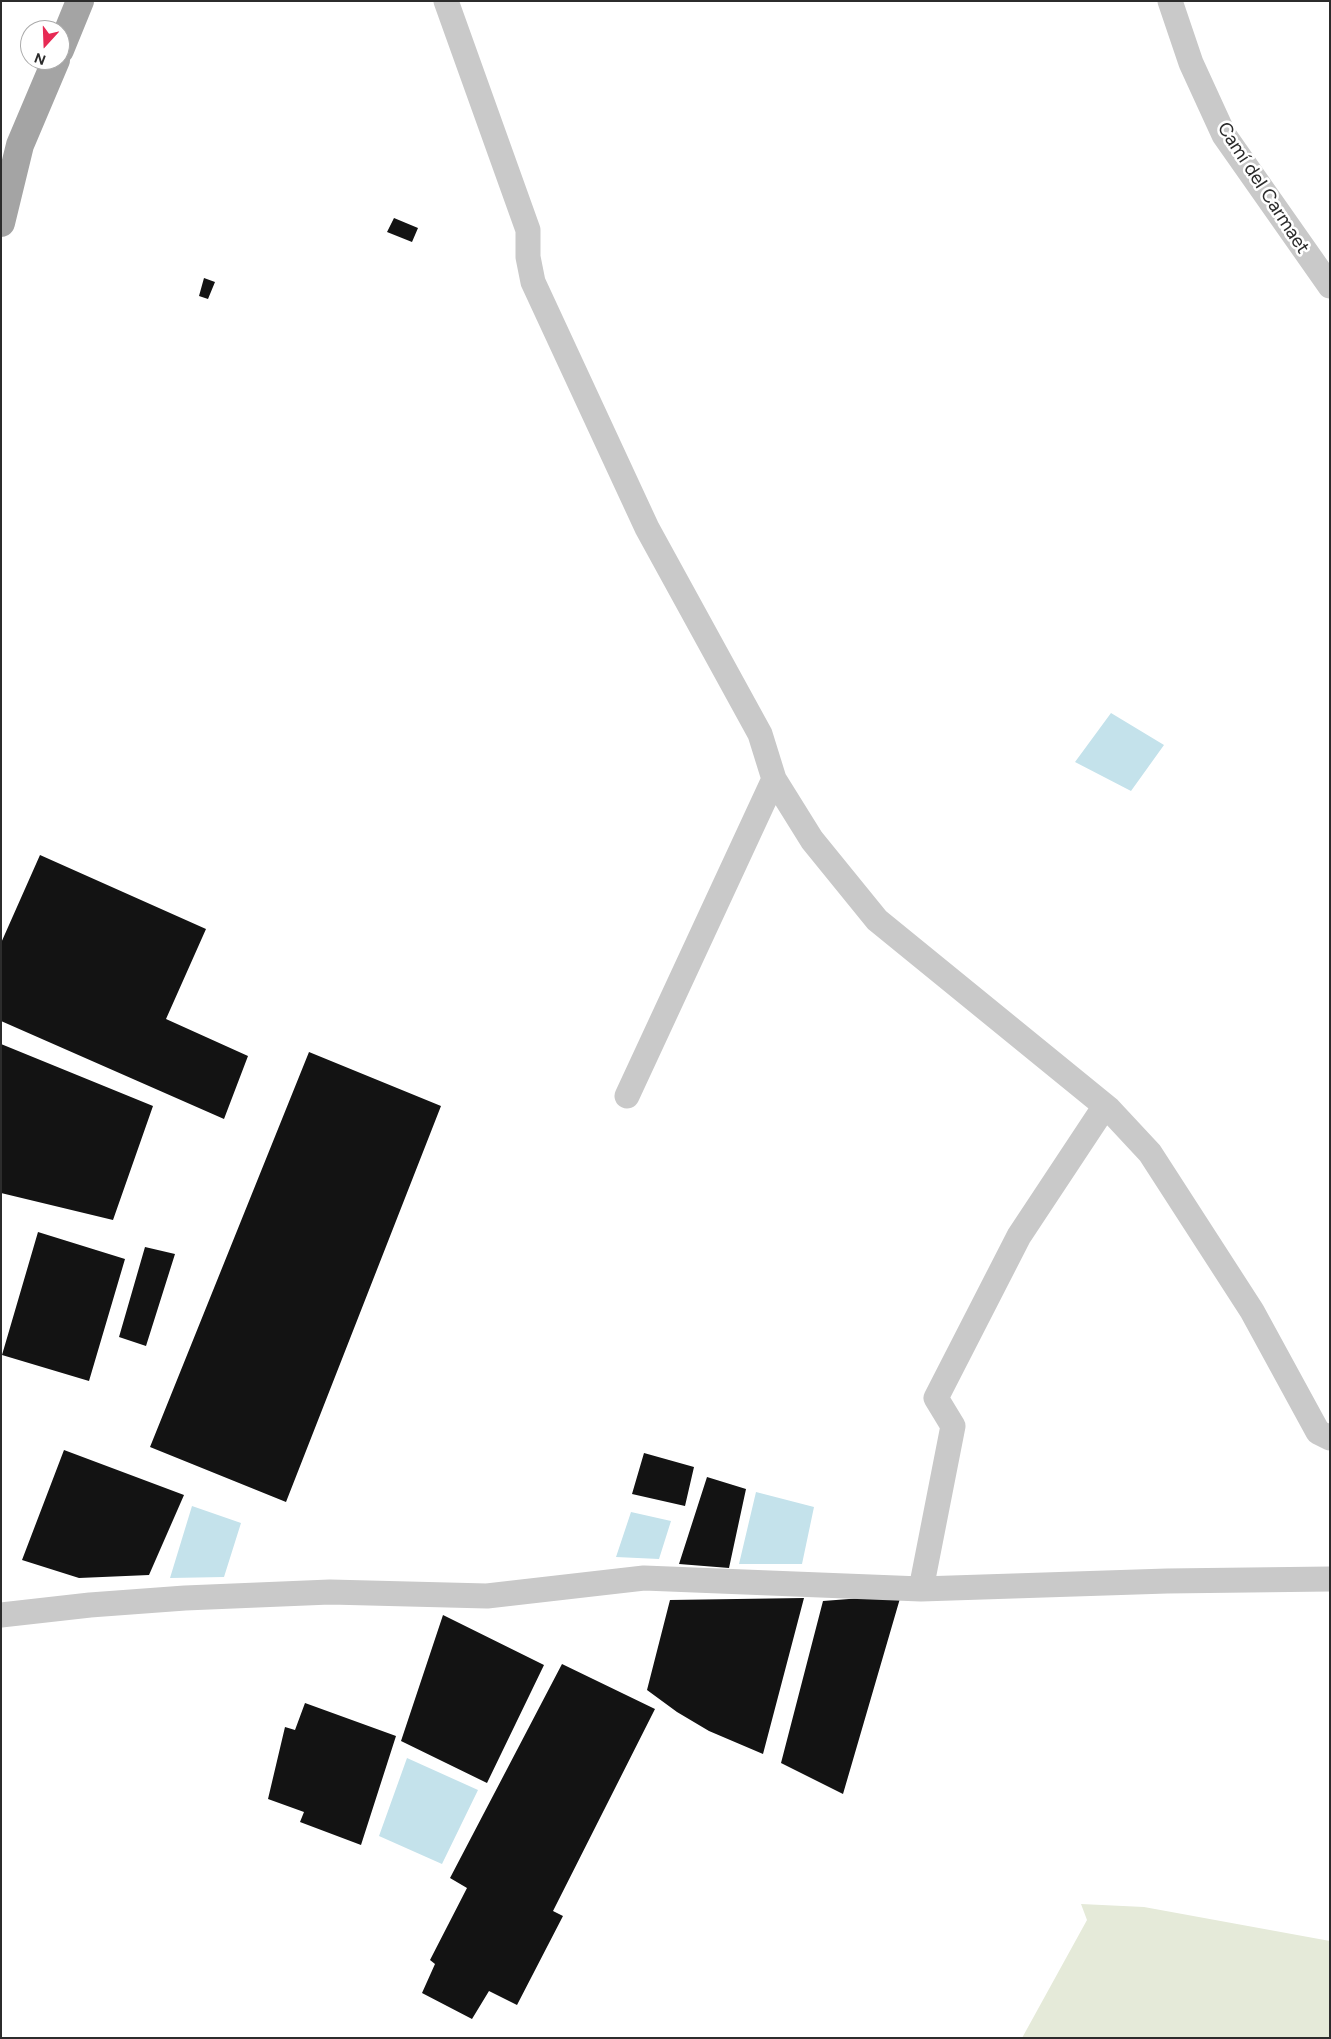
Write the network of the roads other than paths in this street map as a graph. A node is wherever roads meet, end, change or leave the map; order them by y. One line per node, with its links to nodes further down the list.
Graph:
1 (446, 1): 8 (street)
2 (1170, 1): 7 (street, Camí del Carmaet)
3 (76, 3): 4 (main road)
4 (70, 21)
5 (52, 70): 6 (main road)
6 (1, 223)
7 (1330, 286)
8 (774, 779): 9 (street); 10 (street)
9 (627, 1096)
10 (1106, 1106): 11 (street); 13 (street)
11 (1330, 1438)
12 (1330, 1579): 13 (street)
13 (921, 1589): 14 (street)
14 (1, 1615)

